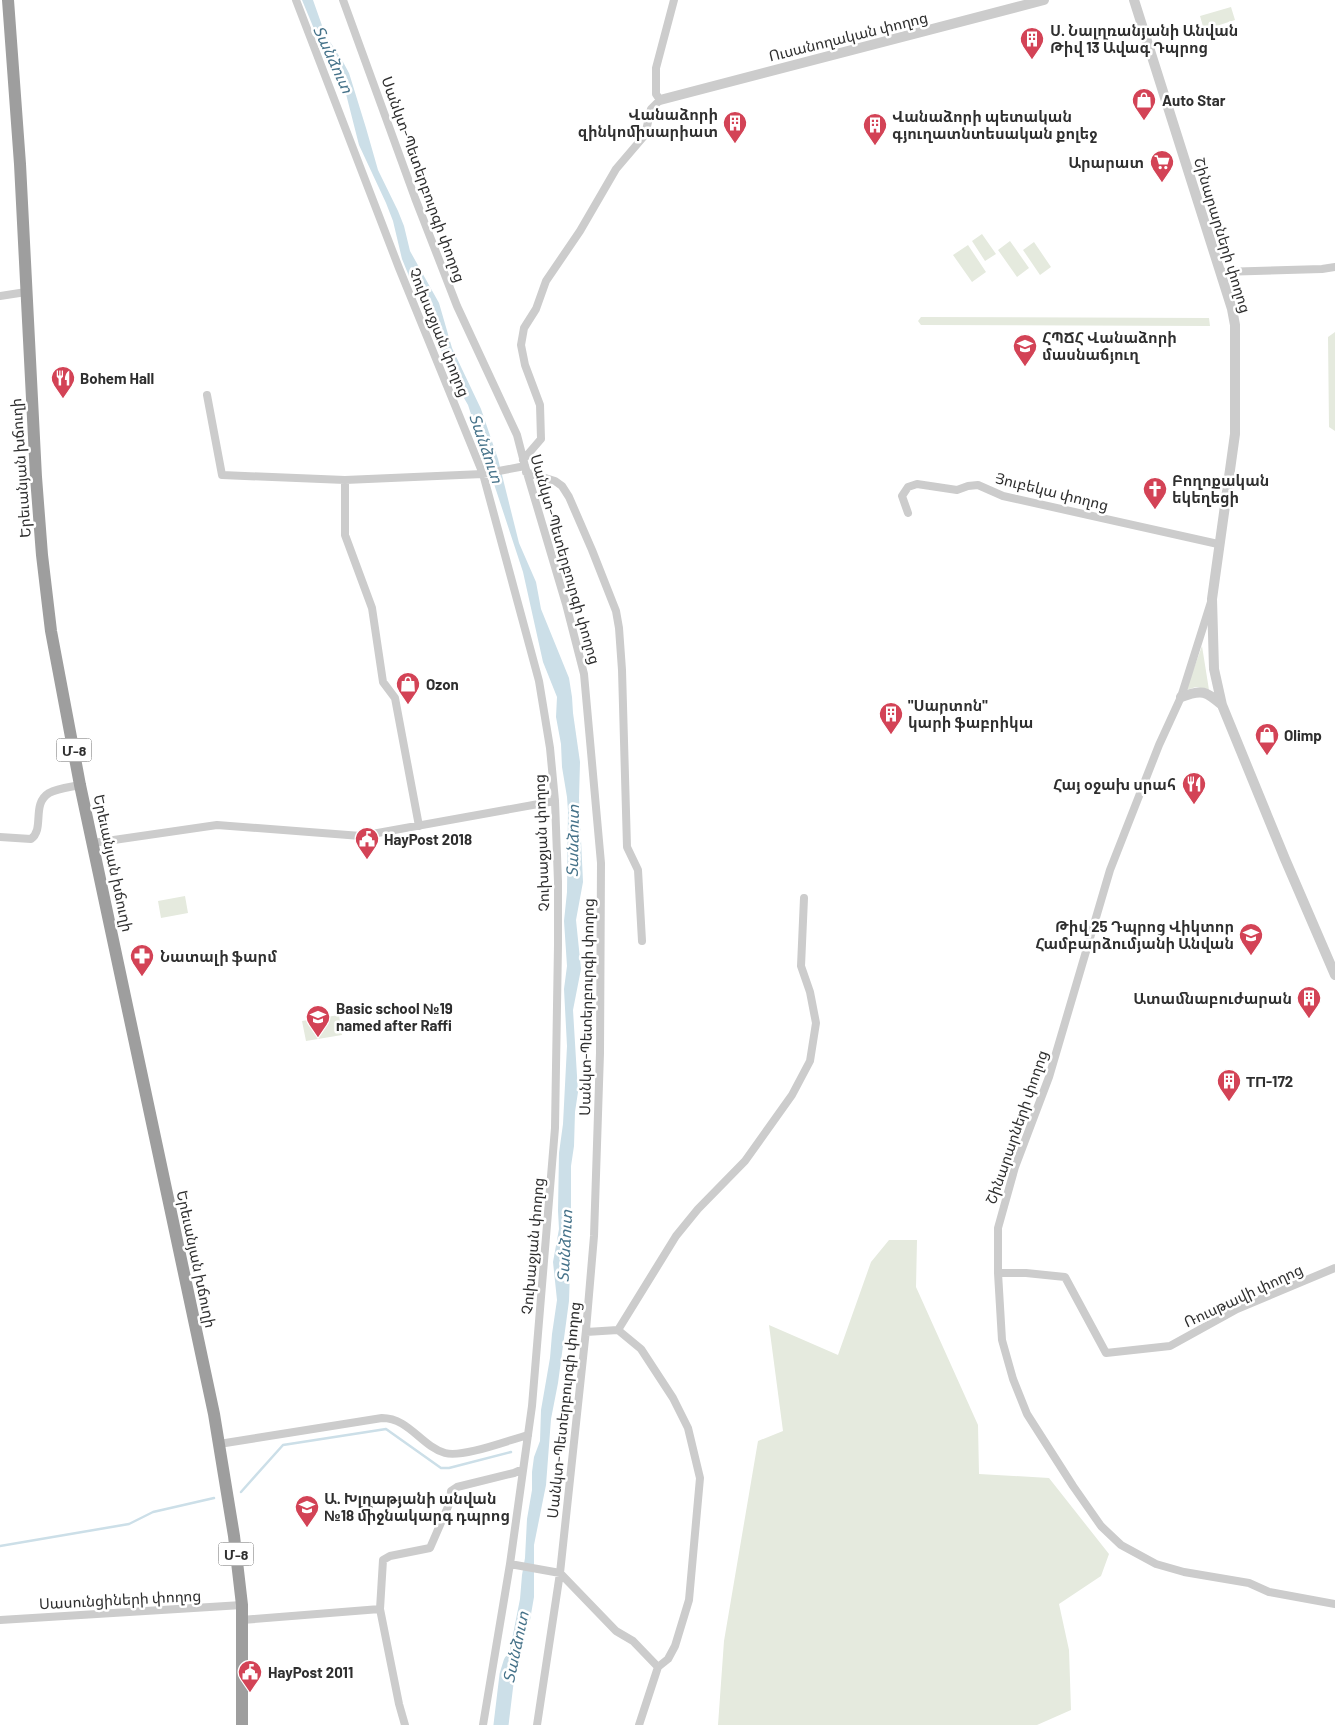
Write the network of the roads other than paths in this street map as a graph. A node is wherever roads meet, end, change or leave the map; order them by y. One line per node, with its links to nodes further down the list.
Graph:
1 (8, 0): 11 (highway, Երեւանյան խճուղի / Մ-8)
2 (296, 0): 15 (street, Չուխաջյան փողոց)
3 (343, 0): 14 (street, Սանկտ-Պետերբուրգի փողոց)
4 (674, 0): 8 (street)
5 (1044, 0): 7 (street, Ուսանողական փողոց)
6 (1134, 0): 10 (street, Շինարարների փողոց)
7 (1022, 3): 8 (street, Ուսանողական փողոց)
8 (660, 100): 14 (street)
9 (1335, 267): 10 (street)
10 (1220, 272): 18 (street, Շինարարների փողոց)
11 (26, 292): 12 (street); 22 (highway, Երեւանյան խճուղի / Մ-8)
12 (0, 296)
13 (207, 396): 16 (street)
14 (525, 466): 15 (street); 28 (street); 33 (street, Սանկտ-Պետերբուրգի փողոց)
15 (485, 474): 16 (street); 23 (street, Չուխաջյան փողոց)
16 (345, 480): 24 (street)
17 (908, 513): 18 (street, Յուբեկա փողոց)
18 (1218, 544): 19 (street, Շինարարների փողոց)
19 (1212, 599): 20 (street, Շինարարների փողոց); 21 (street, Շինարարների փողոց)
20 (1181, 696): 21 (street); 31 (street, Շինարարների փողոց)
21 (1222, 705): 29 (street, Շինարարների փողոց)
22 (80, 785): 25 (street); 26 (highway, Երեւանյան խճուղի / Մ-8)
23 (555, 801): 24 (street); 34 (street, Չուխաջյան փողոց)
24 (419, 826): 26 (street)
25 (0, 837)
26 (93, 843): 35 (highway, Երեւանյան խճուղի / Մ-8)
27 (804, 898): 32 (street)
28 (642, 941)
29 (1335, 975)
30 (1335, 1268): 31 (street, Ռուսթավի փողոց)
31 (998, 1273): 39 (street, Շինարարների փողոց)
32 (618, 1330): 33 (street); 44 (street)
33 (586, 1332): 38 (street, Սանկտ-Պետերբուրգի փողոց)
34 (528, 1435): 35 (street); 36 (street, Չուխաջյան փողոց)
35 (219, 1444): 40 (highway, Երեւանյան խճուղի / Մ-8)
36 (523, 1468): 37 (street, Չուխաջյան փողոց); 41 (street)
37 (513, 1565): 38 (street); 47 (street, Չուխաջյան փողոց)
38 (560, 1573): 44 (street); 48 (street, Սանկտ-Պետերբուրգի փողոց)
39 (1335, 1604)
40 (242, 1605): 42 (street, Սասունցիների փողոց); 43 (highway, Երեւանյան խճուղի / Մ-8)
41 (380, 1609): 43 (street); 46 (street)
42 (0, 1620)
43 (242, 1620): 45 (highway, Երեւանյան խճուղի / Մ-8)
44 (658, 1667): 49 (street)
45 (242, 1725)
46 (406, 1725)
47 (483, 1725)
48 (537, 1725)
49 (639, 1725)

